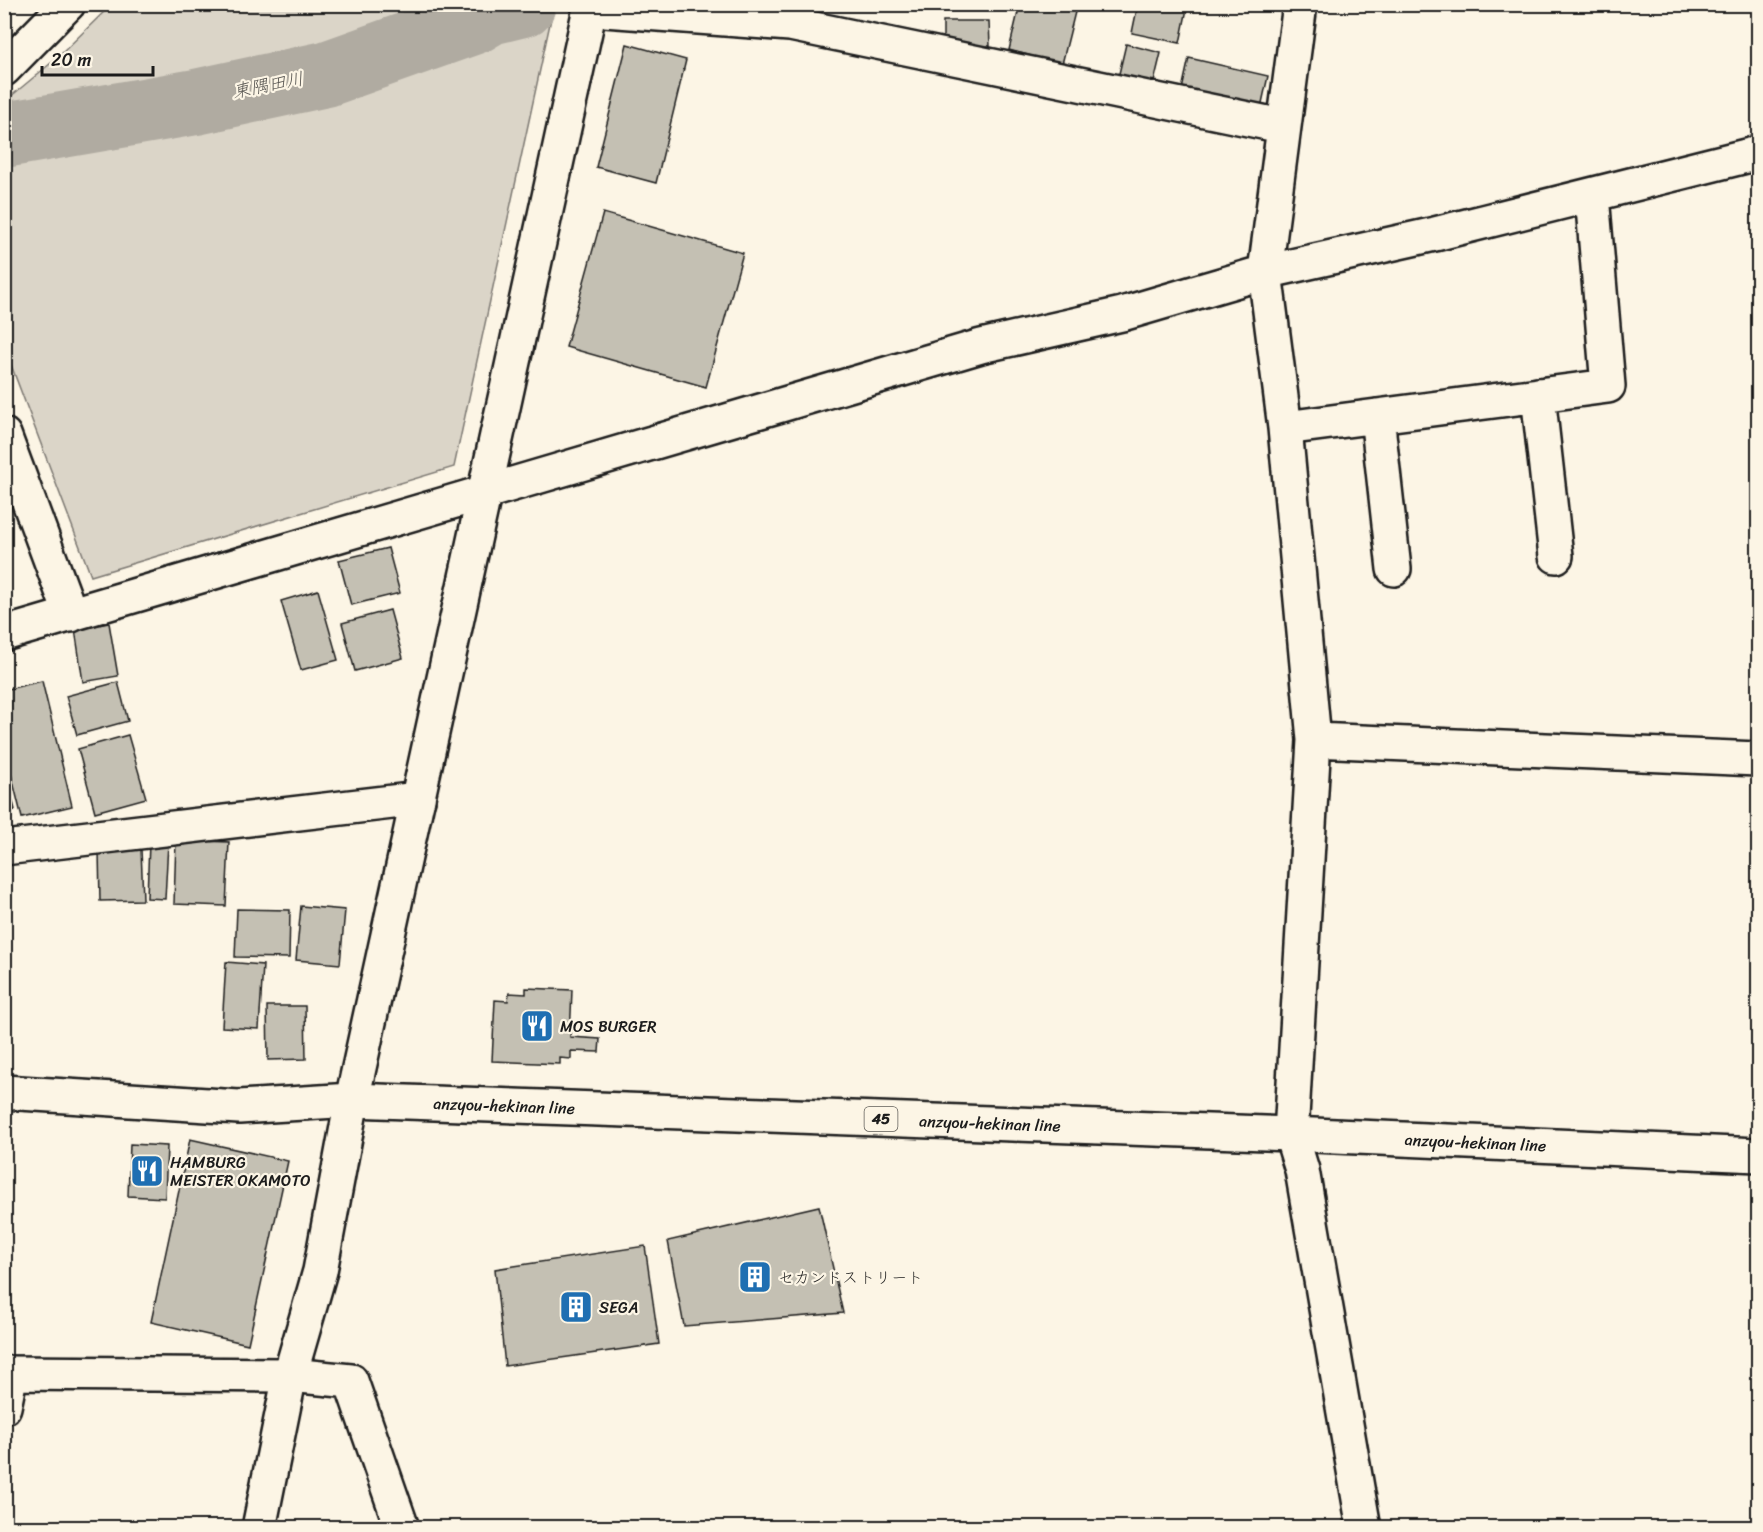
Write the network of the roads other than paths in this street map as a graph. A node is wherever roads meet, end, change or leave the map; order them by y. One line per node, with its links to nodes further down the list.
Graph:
1 (68, 4): 4 (street)
2 (1300, 4): 5 (street)
3 (591, 7): 5 (street); 13 (street)
4 (4, 69)
5 (1282, 126): 8 (street)
6 (1758, 153): 7 (street)
7 (1592, 195): 8 (street); 9 (street)
8 (1265, 272): 11 (street); 13 (street)
9 (1538, 395): 10 (street); 14 (street)
10 (1377, 416): 11 (street); 15 (street)
11 (1285, 428): 18 (street)
12 (4, 435): 16 (street)
13 (485, 494): 16 (street); 20 (street)
14 (1556, 555)
15 (1394, 569)
16 (71, 615): 17 (street)
17 (4, 634)
18 (1314, 740): 19 (street); 24 (street)
19 (1758, 759)
20 (418, 799): 21 (street); 23 (street)
21 (4, 848)
22 (4, 1092): 23 (street, anzyou-hekinan line / 45)
23 (352, 1100): 24 (street, anzyou-hekinan line / 45); 27 (street)
24 (1292, 1134): 25 (street, anzyou-hekinan line / 45); 31 (street)
25 (1758, 1155)
26 (8, 1373): 27 (street); 28 (street)
27 (291, 1375): 29 (street); 30 (street)
28 (4, 1407)
29 (259, 1527)
30 (402, 1527)
31 (1364, 1527)

